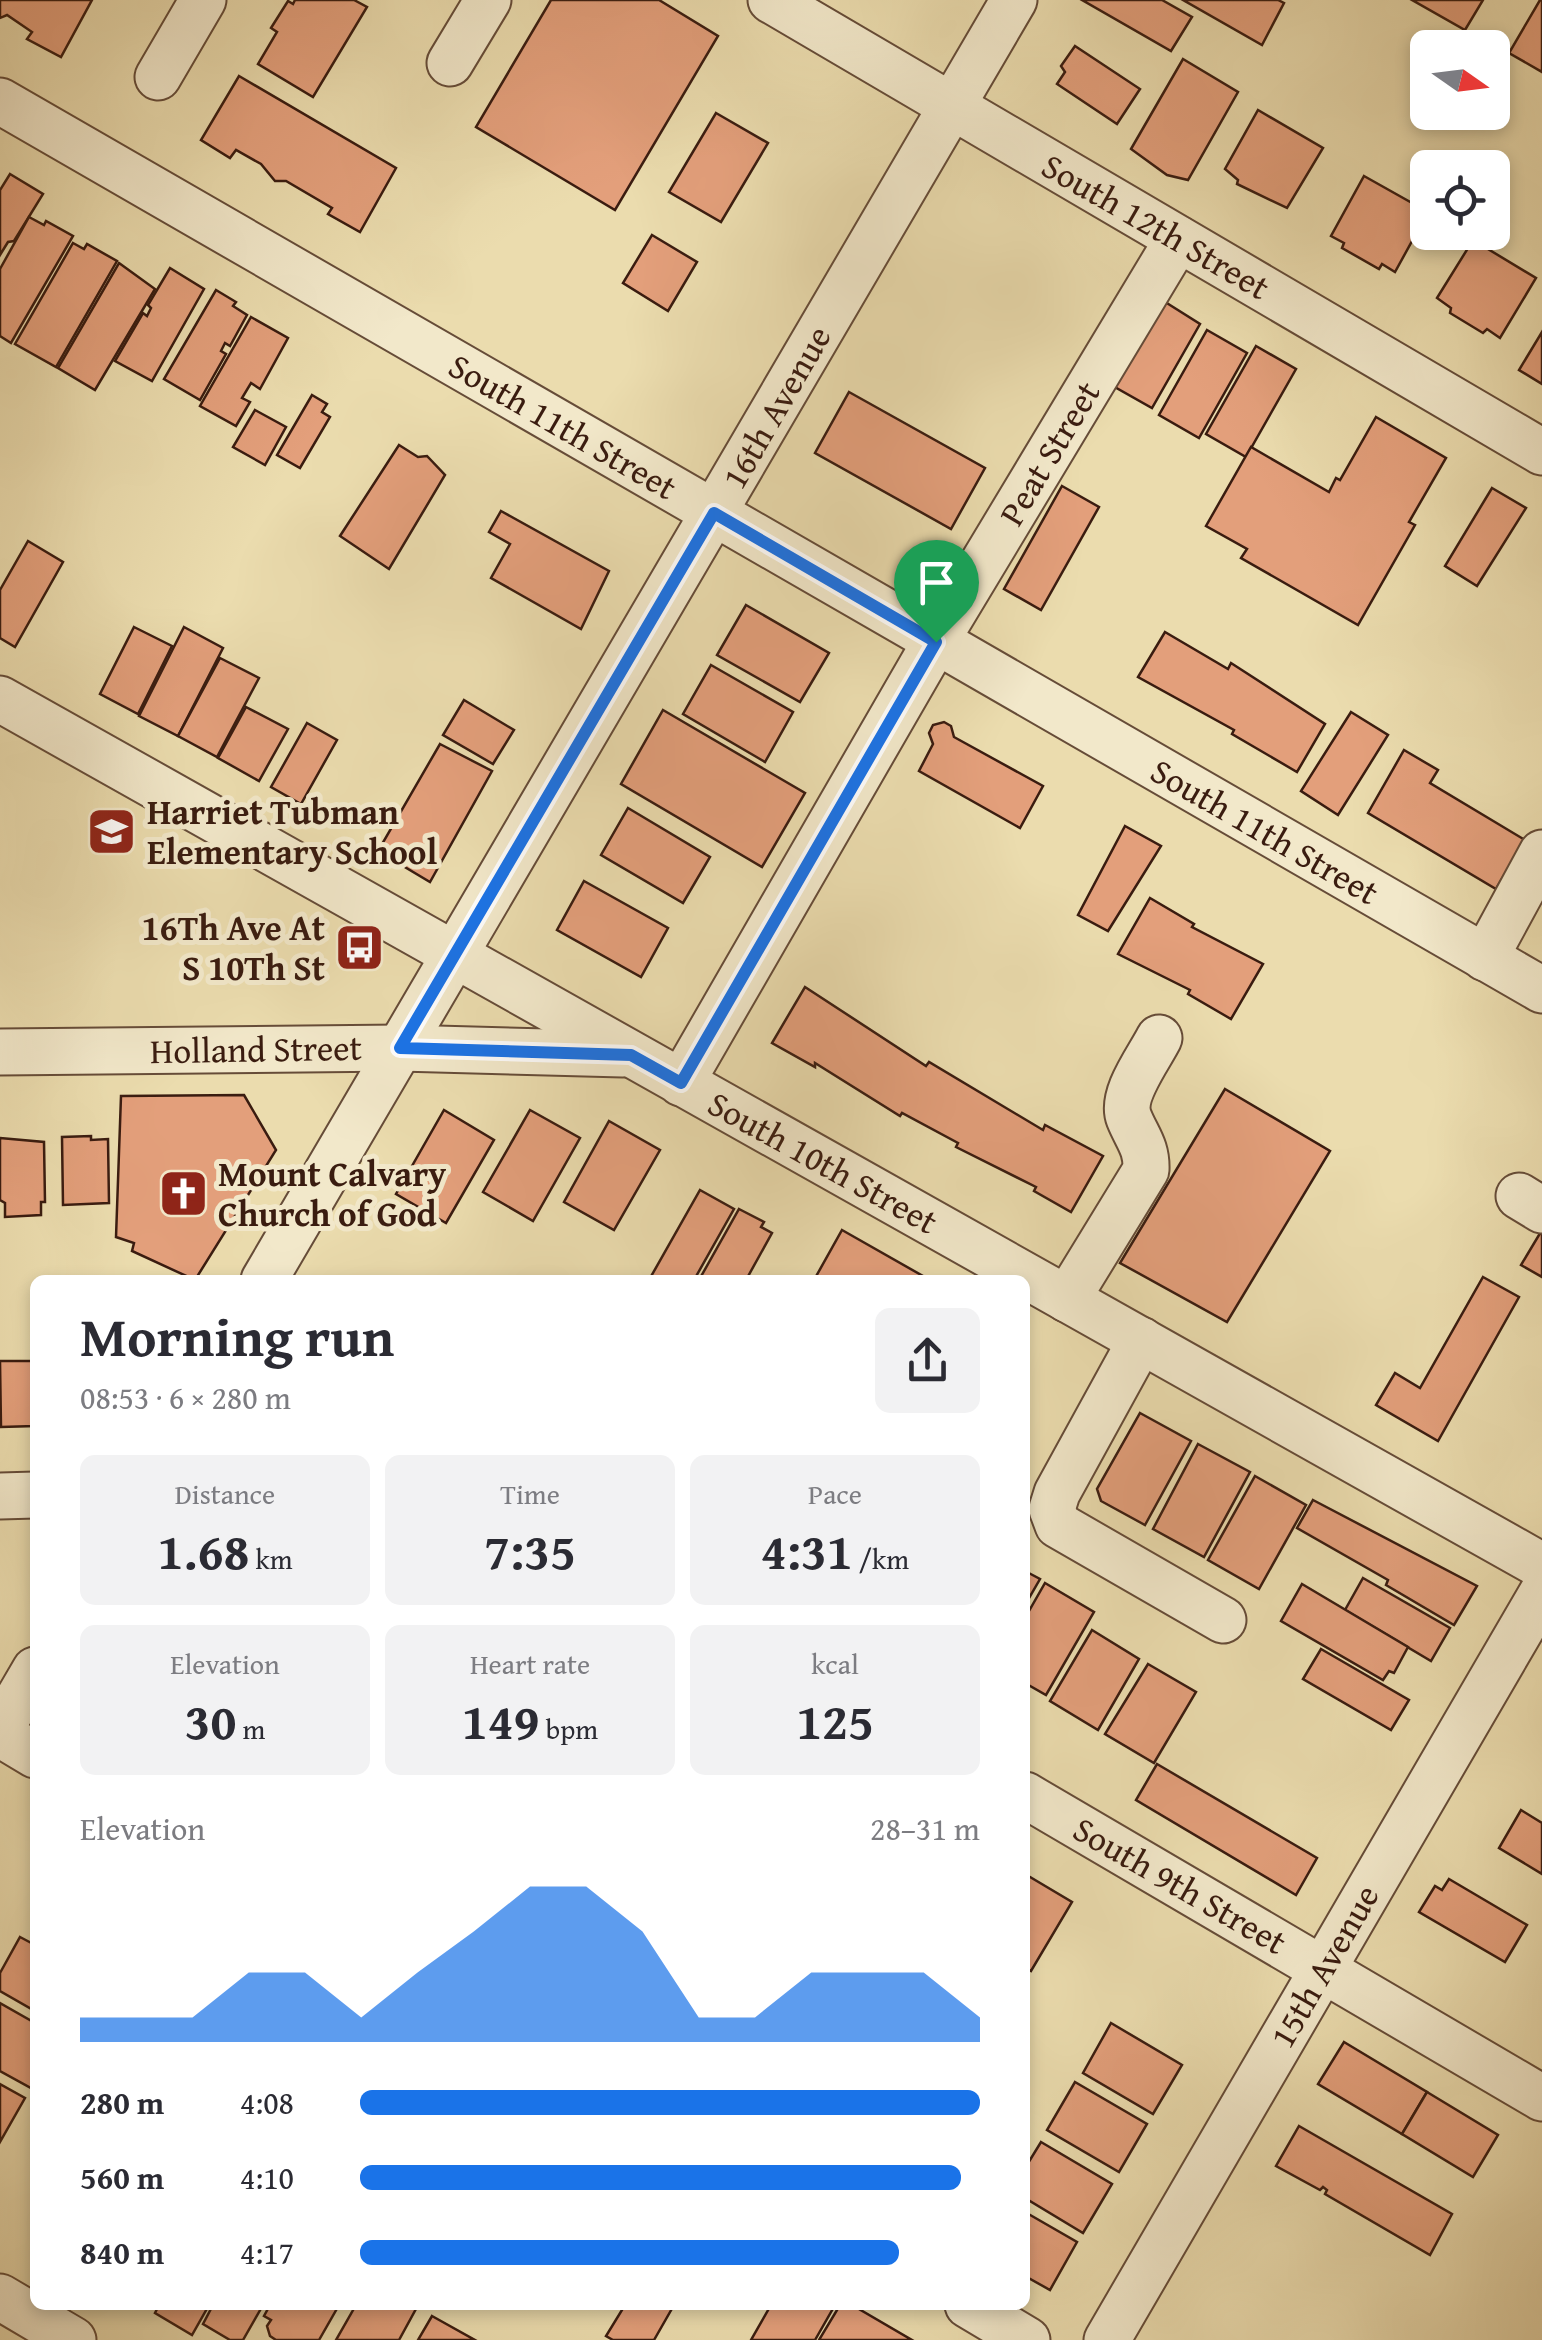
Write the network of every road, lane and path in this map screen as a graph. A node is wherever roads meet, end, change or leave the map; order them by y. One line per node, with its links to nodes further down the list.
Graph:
1 (203, 0): 6 (street)
2 (488, 0): 5 (street)
3 (771, 0): 8 (street, South 12th Street)
4 (1014, 0): 8 (street, 16th Avenue)
5 (450, 63)
6 (158, 77)
7 (0, 101): 11 (street, South 11th Street)
8 (952, 106): 9 (street, South 12th Street); 11 (street, 16th Avenue)
9 (1178, 239): 10 (street, South 12th Street); 12 (street, Peat Street)
10 (1542, 452)
11 (714, 513): 12 (street, South 11th Street); 15 (street, 16th Avenue)
12 (936, 642): 16 (street, South 11th Street); 22 (street, Peat Street)
13 (0, 699): 15 (street, South 10th Street)
14 (1542, 854): 16 (street)
15 (454, 955): 19 (street, 16th Avenue); 21 (street, South 10th Street)
16 (1485, 958): 17 (street, South 11th Street)
17 (1542, 990)
18 (1159, 1038): 26 (street)
19 (400, 1048): 20 (street, Holland Street); 21 (street, Holland Street); 23 (street, 16th Avenue)
20 (0, 1052)
21 (631, 1055): 22 (street, South 10th Street)
22 (681, 1083): 24 (street, South 10th Street)
23 (267, 1275)
24 (1024, 1275)
25 (1030, 1278): 26 (street, South 10th Street)
26 (1067, 1299): 27 (street, South 10th Street)
27 (1141, 1340): 30 (street, South 10th Street); 32 (street)
28 (30, 1495): 29 (street)
29 (0, 1496)
30 (1542, 1566)
31 (1542, 1593): 37 (street, 15th Avenue)
32 (1223, 1620)
33 (30, 1679): 34 (street)
34 (0, 1732): 35 (street)
35 (30, 1752)
36 (1030, 1798): 37 (street, South 9th Street)
37 (1323, 1969): 38 (street, South 9th Street); 43 (street, 15th Avenue)
38 (1542, 2098)
39 (0, 2297): 41 (street)
40 (976, 2310): 42 (street)
41 (74, 2340)
42 (1027, 2340)
43 (1107, 2340)

